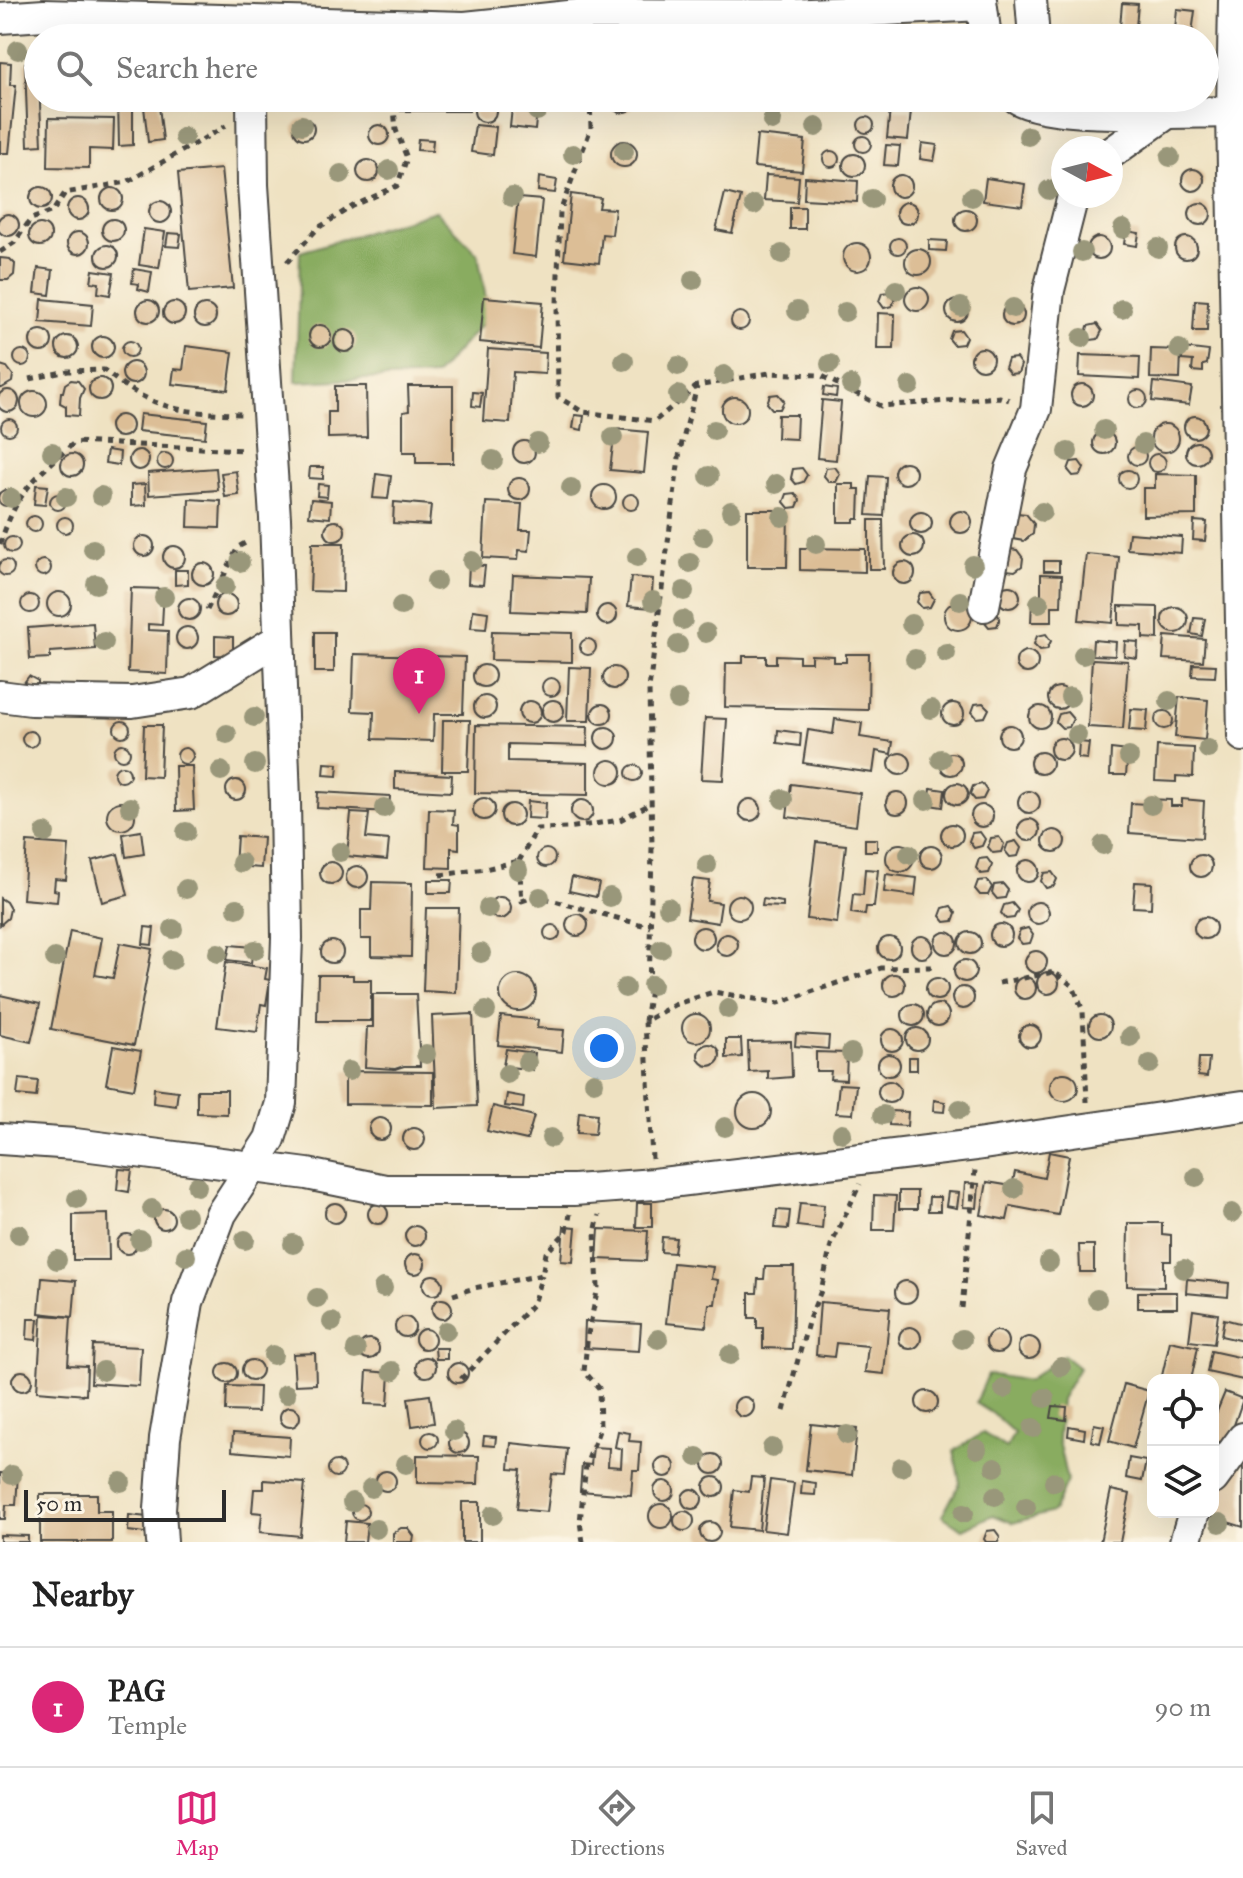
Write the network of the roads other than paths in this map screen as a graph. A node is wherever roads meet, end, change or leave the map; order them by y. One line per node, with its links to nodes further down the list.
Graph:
1 (1031, 0): 9 (street)
2 (1234, 0): 10 (street)
3 (981, 3): 4 (street); 8 (street)
4 (647, 7): 7 (street)
5 (0, 18): 6 (street)
6 (179, 24)
7 (493, 24)
8 (984, 24)
9 (1033, 24)
10 (1231, 97): 18 (street)
11 (252, 112): 16 (street)
12 (1169, 112): 13 (street)
13 (1123, 145)
14 (1070, 208): 15 (street)
15 (984, 606)
16 (279, 639): 17 (street); 21 (street)
17 (0, 696)
18 (1243, 736)
19 (1243, 1106): 21 (street)
20 (0, 1139): 21 (street)
21 (252, 1168): 25 (street)
22 (1243, 1438): 23 (street)
23 (1219, 1471)
24 (1192, 1518): 26 (street)
25 (162, 1542)
26 (1185, 1542)

